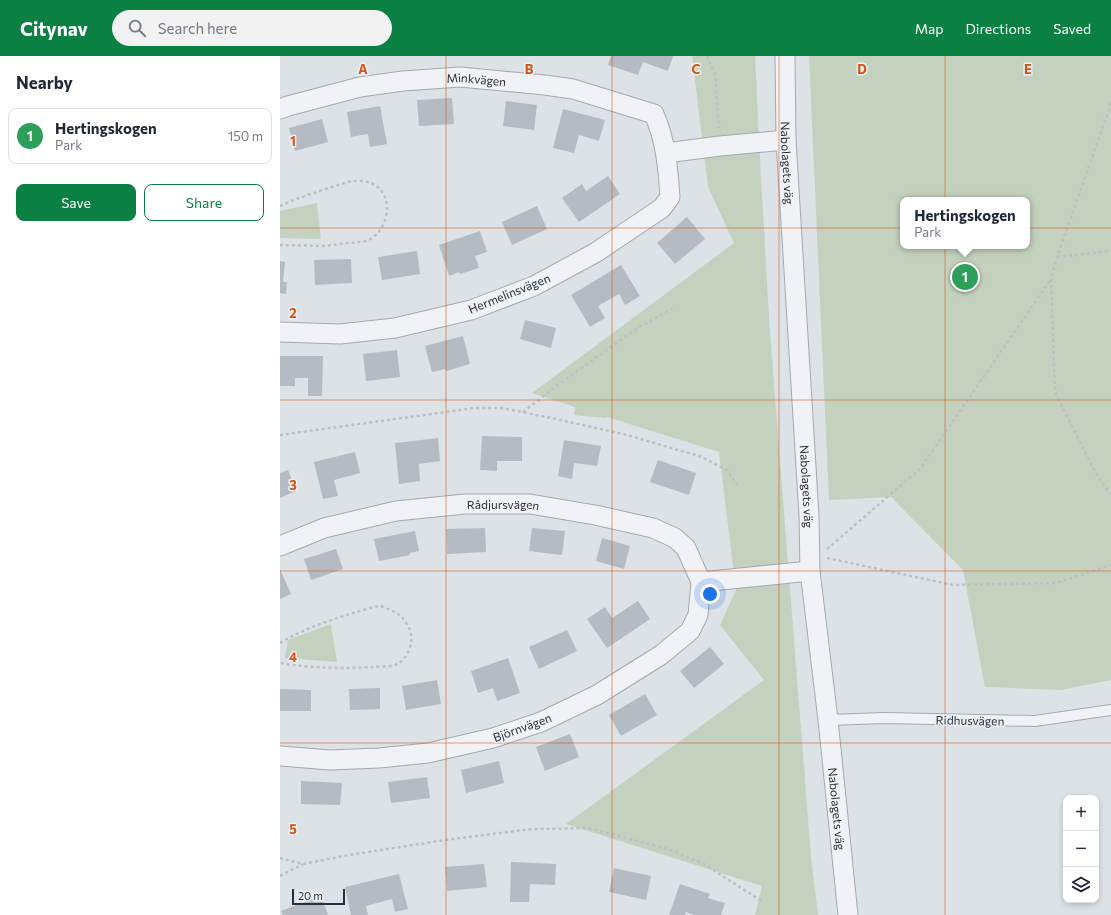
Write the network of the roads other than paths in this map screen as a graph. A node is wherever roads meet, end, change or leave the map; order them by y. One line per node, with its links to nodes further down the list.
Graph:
1 (785, 56): 3 (street, Nabolagets väg)
2 (280, 109): 4 (street, Minkvägen)
3 (786, 140): 4 (street); 7 (street, Nabolagets väg)
4 (666, 153): 5 (street, Hermelinsvägen)
5 (280, 332)
6 (280, 546): 8 (street, Rådjursvägen)
7 (815, 563): 8 (street); 10 (street, Nabolagets väg)
8 (701, 582): 11 (street, Björnvägen)
9 (1111, 710): 10 (lane, Ridhusvägen)
10 (828, 720): 12 (street, Nabolagets väg)
11 (280, 756)
12 (848, 915)

